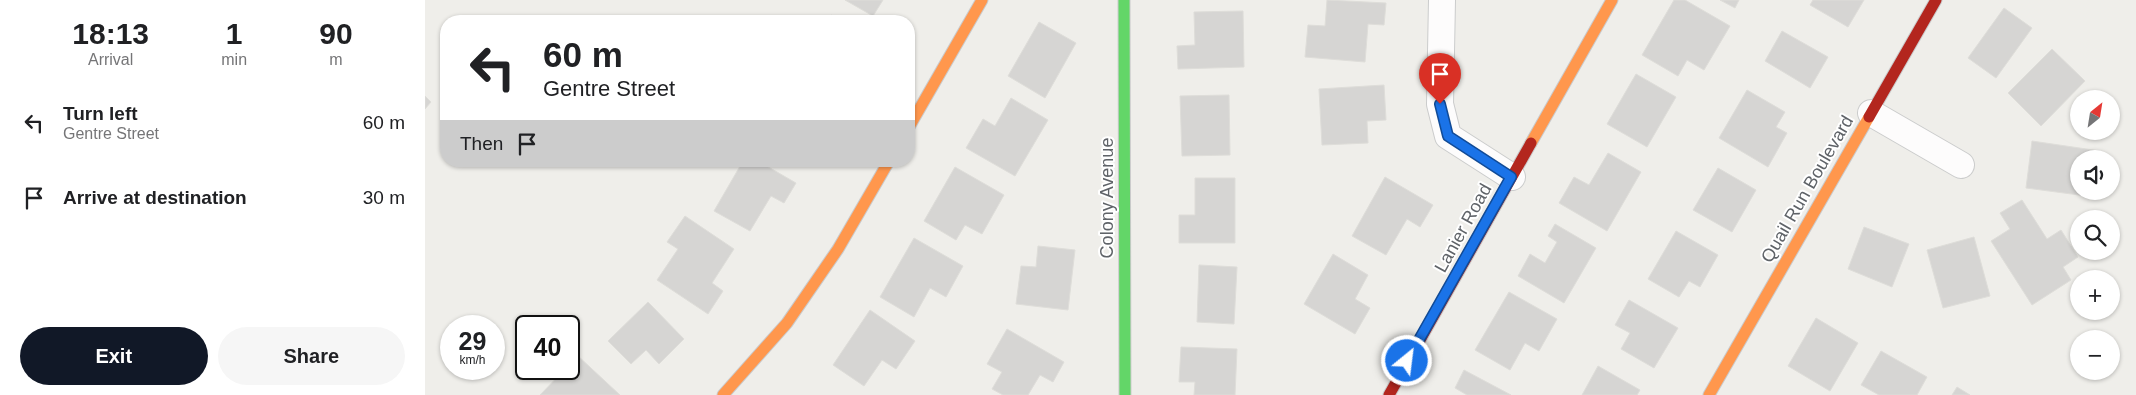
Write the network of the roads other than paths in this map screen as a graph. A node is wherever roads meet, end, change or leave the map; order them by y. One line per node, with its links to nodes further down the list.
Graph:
1 (982, 0): 7 (street)
2 (1124, 0): 13 (street, Colony Avenue)
3 (1441, 0): 10 (street)
4 (1612, 0): 10 (street, Lanier Road)
5 (1936, 0): 6 (street, Quail Run Boulevard)
6 (1871, 113): 8 (street); 11 (street, Quail Run Boulevard)
7 (915, 117)
8 (1961, 165)
9 (886, 167): 12 (street)
10 (1511, 177): 14 (street, Lanier Road)
11 (1712, 394)
12 (723, 395)
13 (1125, 395)
14 (1389, 395)

